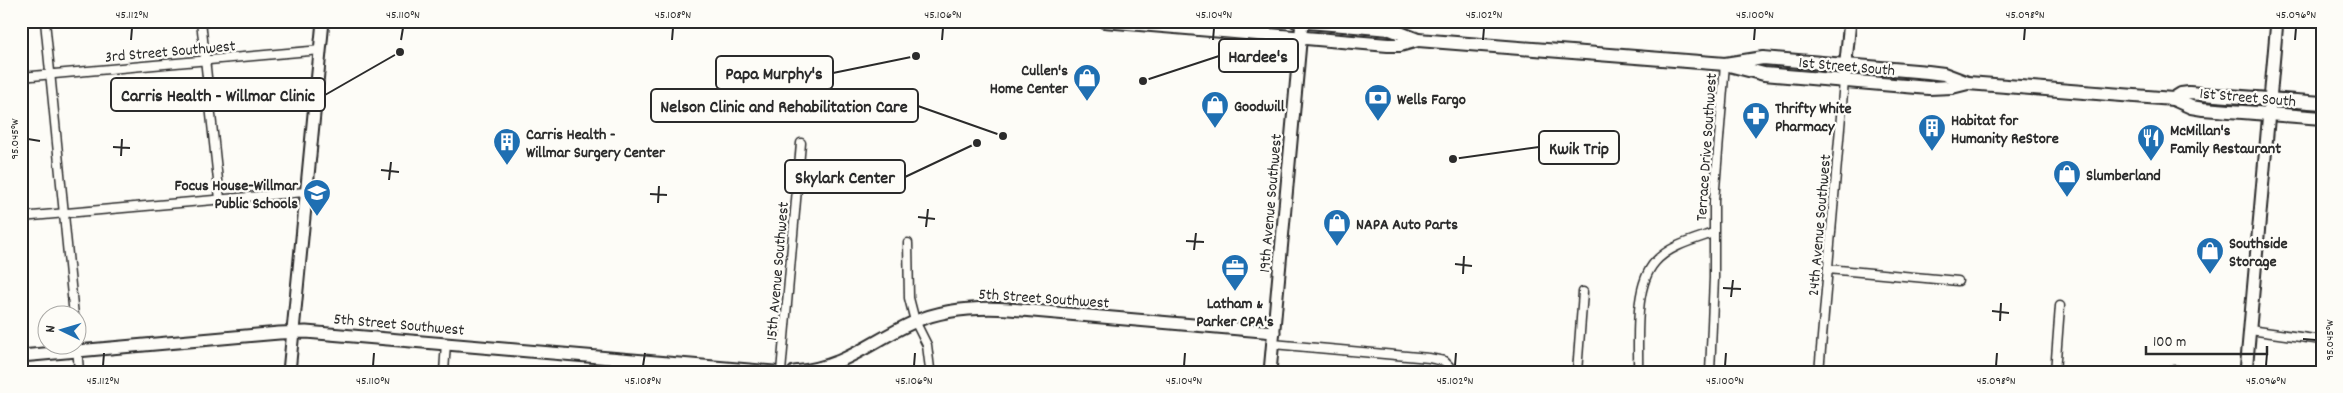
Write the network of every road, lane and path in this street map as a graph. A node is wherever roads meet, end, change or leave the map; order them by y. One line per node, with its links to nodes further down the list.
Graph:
1 (46, 21): 15 (street)
2 (201, 21): 12 (street)
3 (323, 21): 11 (street)
4 (1104, 21): 9 (main road, 1st Street South)
5 (1296, 21): 8 (main road, 1st Street South)
6 (1850, 21): 14 (street)
7 (2277, 21): 20 (street)
8 (1302, 22): 9 (street, 19th Avenue Southwest); 10 (main road, 1st Street South)
9 (1300, 38): 10 (main road, 1st Street South); 39 (street, 19th Avenue Southwest)
10 (1418, 40): 13 (main road, 1st Street South)
11 (320, 50): 12 (street, 3rd Street Southwest); 25 (street)
12 (205, 60): 15 (street, 3rd Street Southwest); 26 (street)
13 (1725, 64): 14 (main road, 1st Street South); 17 (main road, 1st Street South); 29 (street, Terrace Drive Southwest)
14 (1845, 65): 17 (street); 18 (main road, 1st Street South)
15 (51, 74): 16 (street, 3rd Street Southwest); 27 (street)
16 (21, 77)
17 (1844, 81): 18 (main road, 1st Street South); 31 (street, 24th Avenue Southwest)
18 (1968, 82): 19 (main road, 1st Street South)
19 (2173, 99): 20 (main road, 1st Street South); 22 (main road, 1st Street South)
20 (2270, 99): 21 (main road, 1st Street South); 22 (street)
21 (2322, 103)
22 (2269, 114): 23 (main road, 1st Street South); 37 (street)
23 (2322, 118)
24 (801, 143): 52 (street, 15th Avenue Southwest)
25 (305, 192): 26 (street); 38 (street)
26 (220, 199): 27 (street)
27 (65, 213): 28 (street); 34 (street)
28 (21, 217)
29 (1713, 233): 57 (street, Terrace Drive Southwest); 58 (street, Terrace Drive Southwest)
30 (908, 242): 36 (street)
31 (1828, 269): 32 (street); 59 (street, 24th Avenue Southwest)
32 (1958, 281)
33 (1584, 292): 56 (street)
34 (73, 306)
35 (2060, 306): 60 (street)
36 (915, 321): 39 (street, 5th Street Southwest); 47 (street); 53 (street, 5th Street Southwest)
37 (2250, 330): 40 (street); 63 (street)
38 (293, 332): 41 (street, 5th Street Southwest); 43 (street, 5th Street Southwest); 49 (street)
39 (1274, 332): 42 (street, 19th Avenue Southwest)
40 (2322, 340)
41 (446, 343): 50 (street); 51 (street, 5th Street Southwest)
42 (1273, 344): 54 (street, 19th Avenue Southwest); 55 (street)
43 (88, 347)
44 (38, 354): 45 (street, 5th Street Southwest)
45 (21, 356)
46 (78, 356): 48 (street)
47 (930, 369)
48 (79, 372)
49 (289, 372)
50 (444, 372)
51 (774, 372)
52 (781, 372)
53 (794, 372)
54 (1270, 372)
55 (1455, 372)
56 (1577, 372)
57 (1638, 372)
58 (1710, 372)
59 (1819, 372)
60 (2055, 372)
61 (2174, 372): 62 (street)
62 (2196, 372)
63 (2246, 372)

